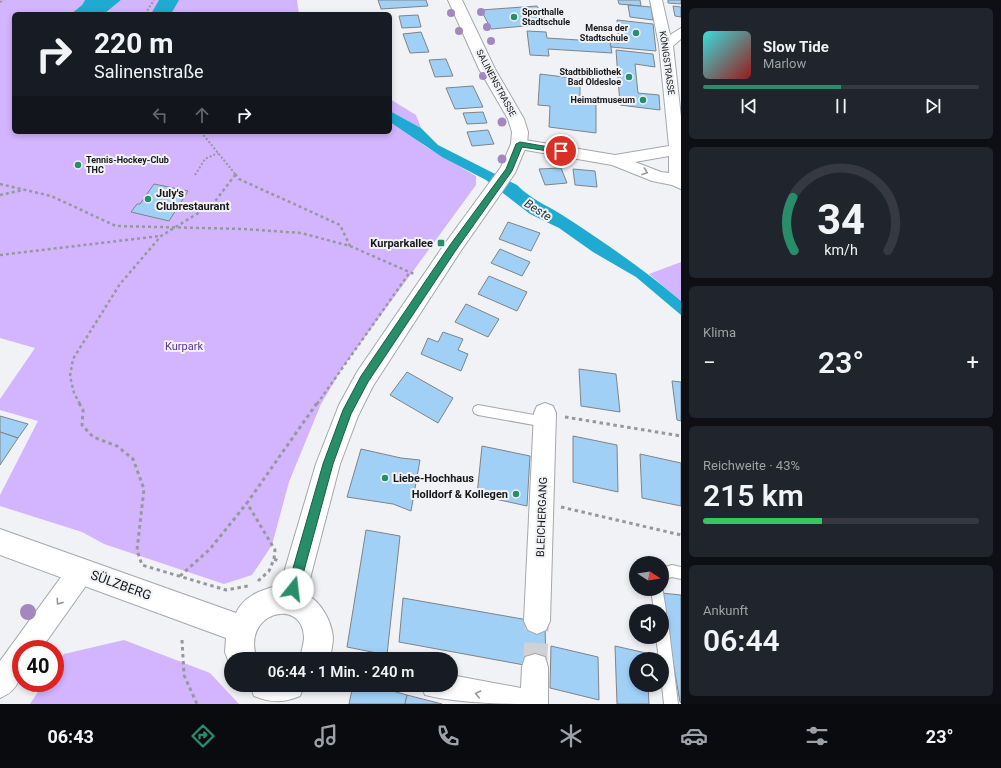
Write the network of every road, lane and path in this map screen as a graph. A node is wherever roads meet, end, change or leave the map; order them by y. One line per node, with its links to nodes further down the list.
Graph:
1 (4, 0): 5 (path)
2 (154, 0): 6 (path)
3 (455, 0): 10 (street, SALINENSTRASSE)
4 (656, 0): 8 (street, KÖNIGSTRASSE)
5 (0, 2)
6 (146, 12)
7 (681, 32): 8 (street)
8 (666, 45): 11 (street, KÖNIGSTRASSE)
9 (203, 134): 12 (path)
10 (520, 144): 13 (street); 24 (street)
11 (677, 150): 13 (street); 16 (street, KÖNIGSTRASSE)
12 (218, 154): 14 (path); 15 (path)
13 (615, 160): 16 (street, one-way to 16)
14 (195, 175)
15 (235, 175): 20 (path); 22 (path)
16 (679, 182)
17 (0, 184): 18 (path)
18 (25, 190): 19 (path); 20 (path)
19 (0, 195)
20 (175, 228): 21 (path); 22 (path)
21 (161, 236): 23 (path); 37 (path)
22 (350, 246): 24 (path)
23 (0, 255)
24 (420, 277): 28 (path); 33 (street)
25 (478, 410): 26 (lane)
26 (545, 417): 27 (path); 29 (street, BLEICHERGANG)
27 (681, 436)
28 (247, 503): 32 (path); 37 (path)
29 (543, 503): 30 (path); 39 (street, BLEICHERGANG)
30 (681, 535)
31 (0, 542): 34 (street, SÜLZBERG)
32 (274, 559): 33 (path); 37 (path)
33 (300, 566): 38 (street)
34 (81, 571): 40 (street, SÜLZBERG); 41 (street, one-way to 41)
35 (669, 572): 36 (lane)
36 (681, 573)
37 (180, 576)
38 (290, 600): 40 (street); 45 (street)
39 (537, 622)
40 (242, 630): 44 (street)
41 (31, 640)
42 (182, 640): 50 (path)
43 (664, 644): 53 (lane)
44 (241, 652)
45 (320, 652)
46 (12, 667): 48 (street)
47 (535, 667): 52 (street)
48 (0, 684)
49 (458, 690): 51 (street, one-way to 49)
50 (197, 704)
51 (530, 704)
52 (534, 704)
53 (671, 704)

